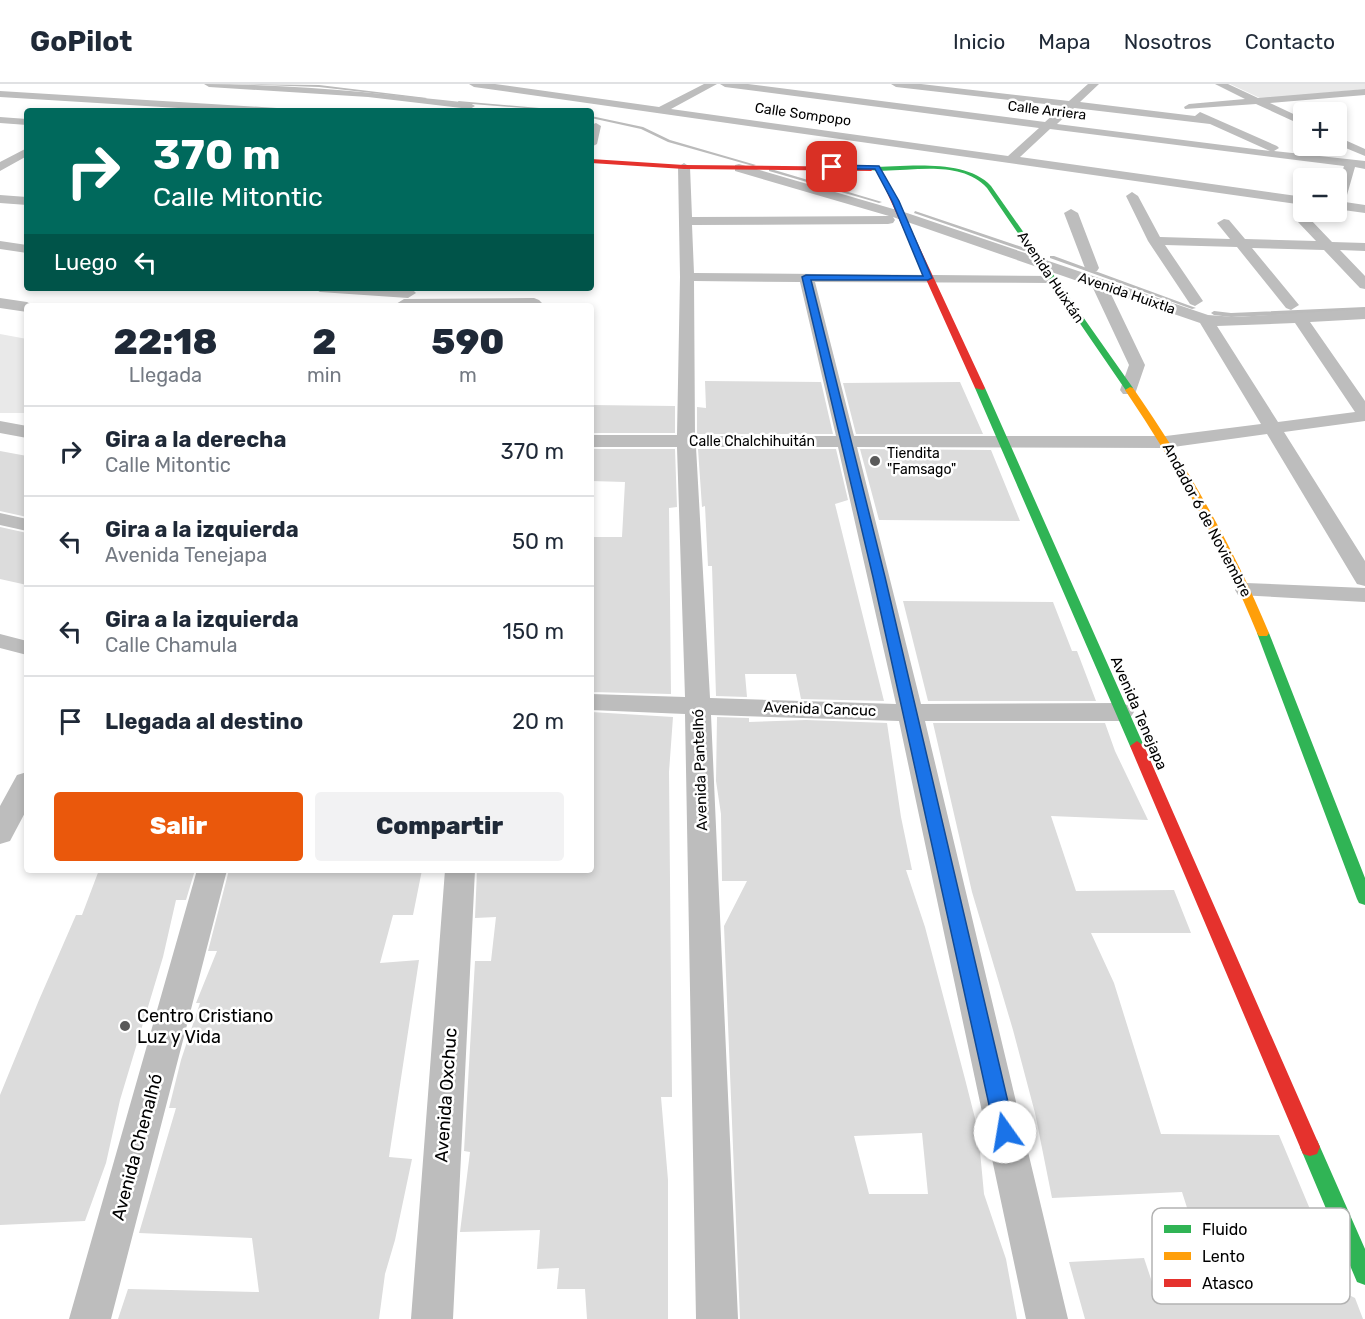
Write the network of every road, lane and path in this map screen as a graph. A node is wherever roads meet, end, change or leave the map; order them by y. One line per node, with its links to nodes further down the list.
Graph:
1 (209, 84): 12 (street)
2 (474, 84): 13 (street, Calle Sompopo)
3 (526, 84): 13 (street)
4 (712, 84): 28 (street)
5 (725, 84): 16 (street, Calle Arriera)
6 (809, 84): 16 (street)
7 (896, 84): 11 (street)
8 (1001, 84): 18 (street)
9 (1094, 84): 26 (street)
10 (1220, 84): 20 (street)
11 (903, 85): 18 (street); 22 (street)
12 (375, 89): 21 (street); 23 (street)
13 (512, 89): 19 (street, Calle Sompopo); 23 (street)
14 (602, 92): 19 (street)
15 (1365, 92): 20 (street)
16 (794, 93): 22 (street, Calle Arriera); 24 (street)
17 (0, 94): 27 (street)
18 (988, 95): 26 (street); 31 (street)
19 (584, 100): 28 (street, Calle Sompopo)
20 (1263, 101): 25 (street); 29 (street); 32 (street)
21 (351, 102)
22 (878, 103): 30 (street); 31 (street, Calle Arriera)
23 (476, 104)
24 (773, 104)
25 (1186, 104): 34 (street); 39 (street)
26 (1070, 105): 38 (street); 39 (street)
27 (228, 108)
28 (661, 110): 44 (street, Calle Sompopo)
29 (1293, 113)
30 (857, 114)
31 (961, 114): 37 (street); 38 (street, Calle Arriera)
32 (1293, 117)
33 (0, 120): 35 (street)
34 (1215, 121): 39 (street); 46 (street)
35 (24, 122)
36 (596, 126): 40 (street)
37 (943, 126)
38 (1049, 126): 39 (street, Calle Arriera); 48 (street)
39 (1157, 131): 46 (street, Calle Arriera)
40 (594, 133)
41 (1347, 144): 43 (street)
42 (24, 153): 47 (street)
43 (1365, 153)
44 (983, 155): 48 (street, Calle Sompopo); 57 (street)
45 (0, 157): 47 (street)
46 (1295, 158): 51 (street, Calle Arriera)
47 (14, 159): 49 (street); 53 (street)
48 (1011, 159): 62 (street, Calle Sompopo)
49 (24, 160)
50 (594, 161): 54 (street)
51 (1350, 164): 52 (street, Calle Arriera); 58 (street)
52 (1365, 165)
53 (0, 167)
54 (684, 167): 56 (street); 69 (street, Avenida Pantelhó)
55 (877, 167): 56 (street); 57 (street); 68 (street, Avenida Tenejapa)
56 (743, 168): 59 (street, Avenida Huixtla)
57 (967, 172): 78 (street, Avenida Huixtán)
58 (1347, 173)
59 (787, 182): 66 (street); 68 (street, Avenida Huixtla)
60 (1132, 196): 72 (street)
61 (0, 198): 63 (street)
62 (1293, 199)
63 (24, 201)
64 (1347, 206): 65 (street)
65 (1365, 209)
66 (796, 211): 68 (street); 69 (street)
67 (1071, 213): 80 (street)
68 (903, 218): 79 (street, Avenida Huixtla); 83 (street, Avenida Tenejapa)
69 (685, 221): 81 (street, Avenida Pantelhó)
70 (1305, 222): 75 (street)
71 (1224, 224): 73 (street)
72 (1155, 241): 73 (street); 89 (street)
73 (1241, 244): 75 (street); 94 (street)
74 (0, 245): 77 (street)
75 (1326, 246): 76 (street); 86 (street)
76 (1365, 247)
77 (24, 249)
78 (1033, 249): 79 (street, Avenida Huixtán); 80 (street)
79 (1042, 262): 84 (street, Avenida Huixtán); 85 (street, Avenida Huixtla)
80 (1092, 268): 89 (street)
81 (687, 277): 82 (street); 103 (street, Avenida Pantelhó)
82 (806, 277): 83 (street); 104 (street)
83 (928, 278): 84 (street); 105 (street, Avenida Tenejapa)
84 (1052, 279): 97 (street, Avenida Huixtán)
85 (1100, 285): 96 (street, Avenida Huixtla); 97 (street)
86 (1365, 285)
87 (346, 291): 88 (street)
88 (406, 298): 92 (street)
89 (1195, 301): 94 (street)
90 (1365, 302): 94 (street)
91 (0, 303): 93 (street)
92 (497, 303)
93 (24, 307)
94 (1295, 312): 95 (street); 96 (street, Avenida Huixtla); 98 (street)
95 (1365, 314)
96 (1206, 320): 100 (street)
97 (1129, 390): 106 (street, Andador 6 de Noviembre)
98 (1365, 415): 100 (street, Calle Chalchihuitán)
99 (0, 427): 101 (street)
100 (1271, 429): 106 (street, Calle Chalchihuitán); 109 (street)
101 (24, 431)
102 (594, 441): 103 (street, Calle Chalchihuitán)
103 (686, 441): 104 (street, Calle Chalchihuitán); 115 (street, Avenida Pantelhó)
104 (847, 441): 105 (street, Calle Chalchihuitán); 117 (street)
105 (1005, 441): 106 (street, Calle Chalchihuitán); 116 (street, Avenida Tenejapa)
106 (1166, 442): 110 (street, Andador 6 de Noviembre)
107 (0, 519): 108 (street)
108 (24, 524)
109 (1365, 579)
110 (1246, 590): 111 (street); 122 (street, Andador 6 de Noviembre)
111 (1365, 596)
112 (0, 641): 113 (street)
113 (24, 647)
114 (594, 702): 115 (street, Avenida Cancuc)
115 (698, 704): 117 (street, Avenida Cancuc); 128 (street, Avenida Pantelhó)
116 (1121, 712): 117 (street, Avenida Cancuc); 123 (street, Avenida Tenejapa)
117 (910, 713): 129 (street)
118 (24, 787): 119 (street)
119 (3, 823)
120 (211, 873): 126 (street, Avenida Chenalhó)
121 (460, 873): 127 (street, Avenida Oxchuc)
122 (1364, 893)
123 (1336, 1208)
124 (1350, 1239): 125 (street, Avenida Tenejapa)
125 (1365, 1274)
126 (90, 1319)
127 (432, 1319)
128 (717, 1319)
129 (1047, 1319)

